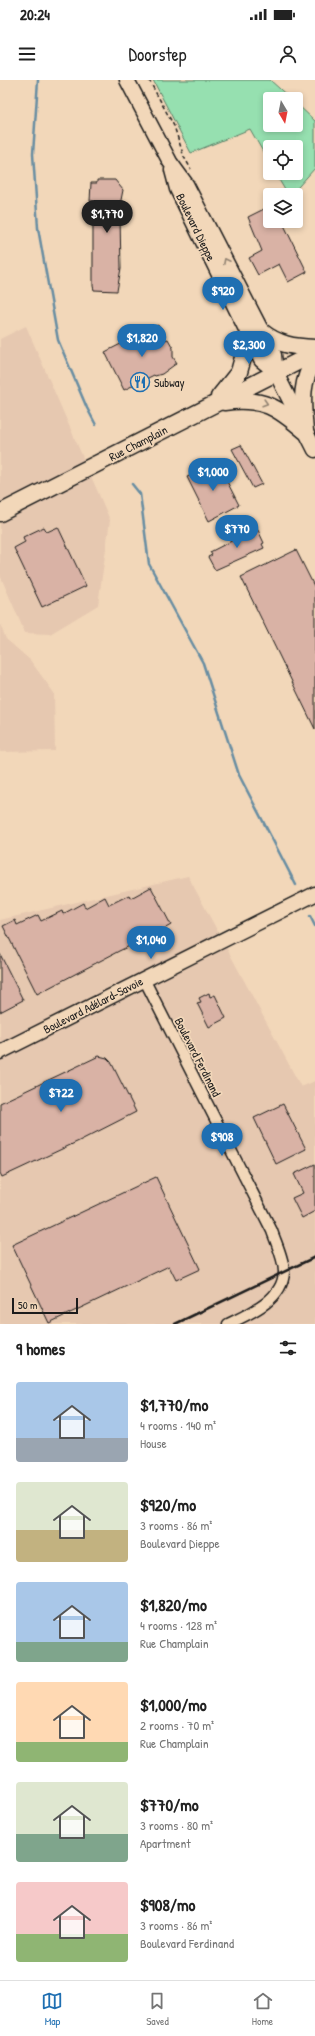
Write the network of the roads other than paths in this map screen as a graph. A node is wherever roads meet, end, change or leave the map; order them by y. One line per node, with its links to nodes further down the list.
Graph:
1 (127, 80): 2 (main road, Boulevard Dieppe)
2 (255, 333): 3 (main road); 6 (main road, Boulevard Dieppe); 7 (main road)
3 (315, 348)
4 (315, 353): 6 (main road, Rue Champlain)
5 (315, 360): 8 (main road)
6 (276, 372): 7 (main road, Rue Champlain); 8 (main road, Boulevard Dieppe)
7 (212, 404): 8 (main road, one-way to 8); 10 (main road, Rue Champlain)
8 (305, 431): 9 (main road, Boulevard Dieppe)
9 (315, 450)
10 (0, 513)
11 (315, 894): 12 (main road, Boulevard Adélard-Savoie)
12 (144, 979): 13 (main road, Boulevard Adélard-Savoie); 14 (street, Boulevard Ferdinand)
13 (0, 1052)
14 (228, 1324)

